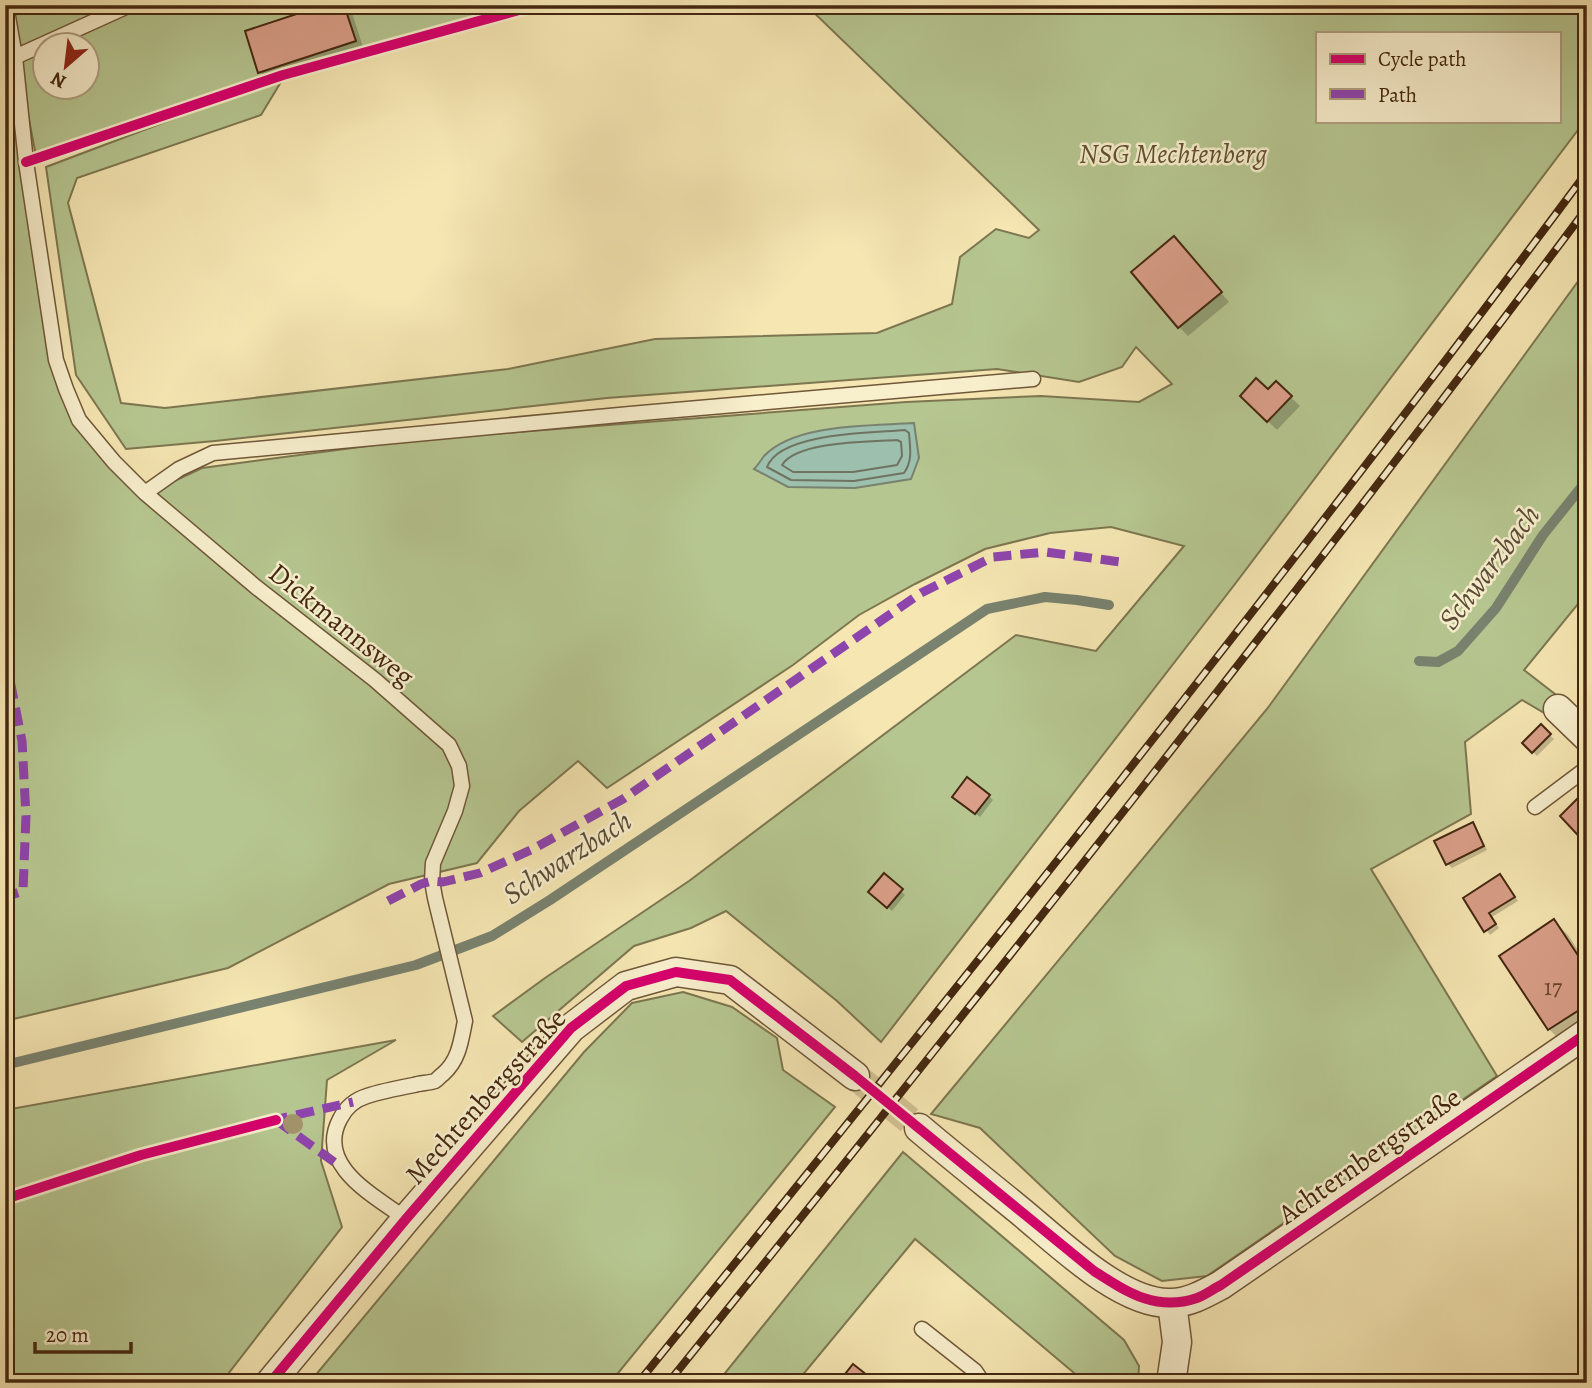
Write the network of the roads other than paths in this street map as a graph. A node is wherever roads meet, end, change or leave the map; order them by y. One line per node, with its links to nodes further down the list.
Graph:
1 (6, 5): 3 (lane, Dickmannsweg)
2 (130, 5): 3 (lane)
3 (15, 57): 5 (lane, Dickmannsweg)
4 (1033, 379): 5 (lane)
5 (145, 493): 13 (lane, Dickmannsweg)
6 (1558, 709): 7 (street)
7 (1587, 737)
8 (1587, 768): 9 (lane)
9 (1535, 807)
10 (1587, 1033): 14 (street, Achternbergstraße)
11 (855, 1076): 13 (street, Mechtenbergstraße)
12 (919, 1128): 14 (street)
13 (406, 1219): 16 (street, Mechtenbergstraße)
14 (1172, 1303): 18 (street)
15 (922, 1329): 17 (lane)
16 (270, 1383)
17 (983, 1383)
18 (1171, 1383)

